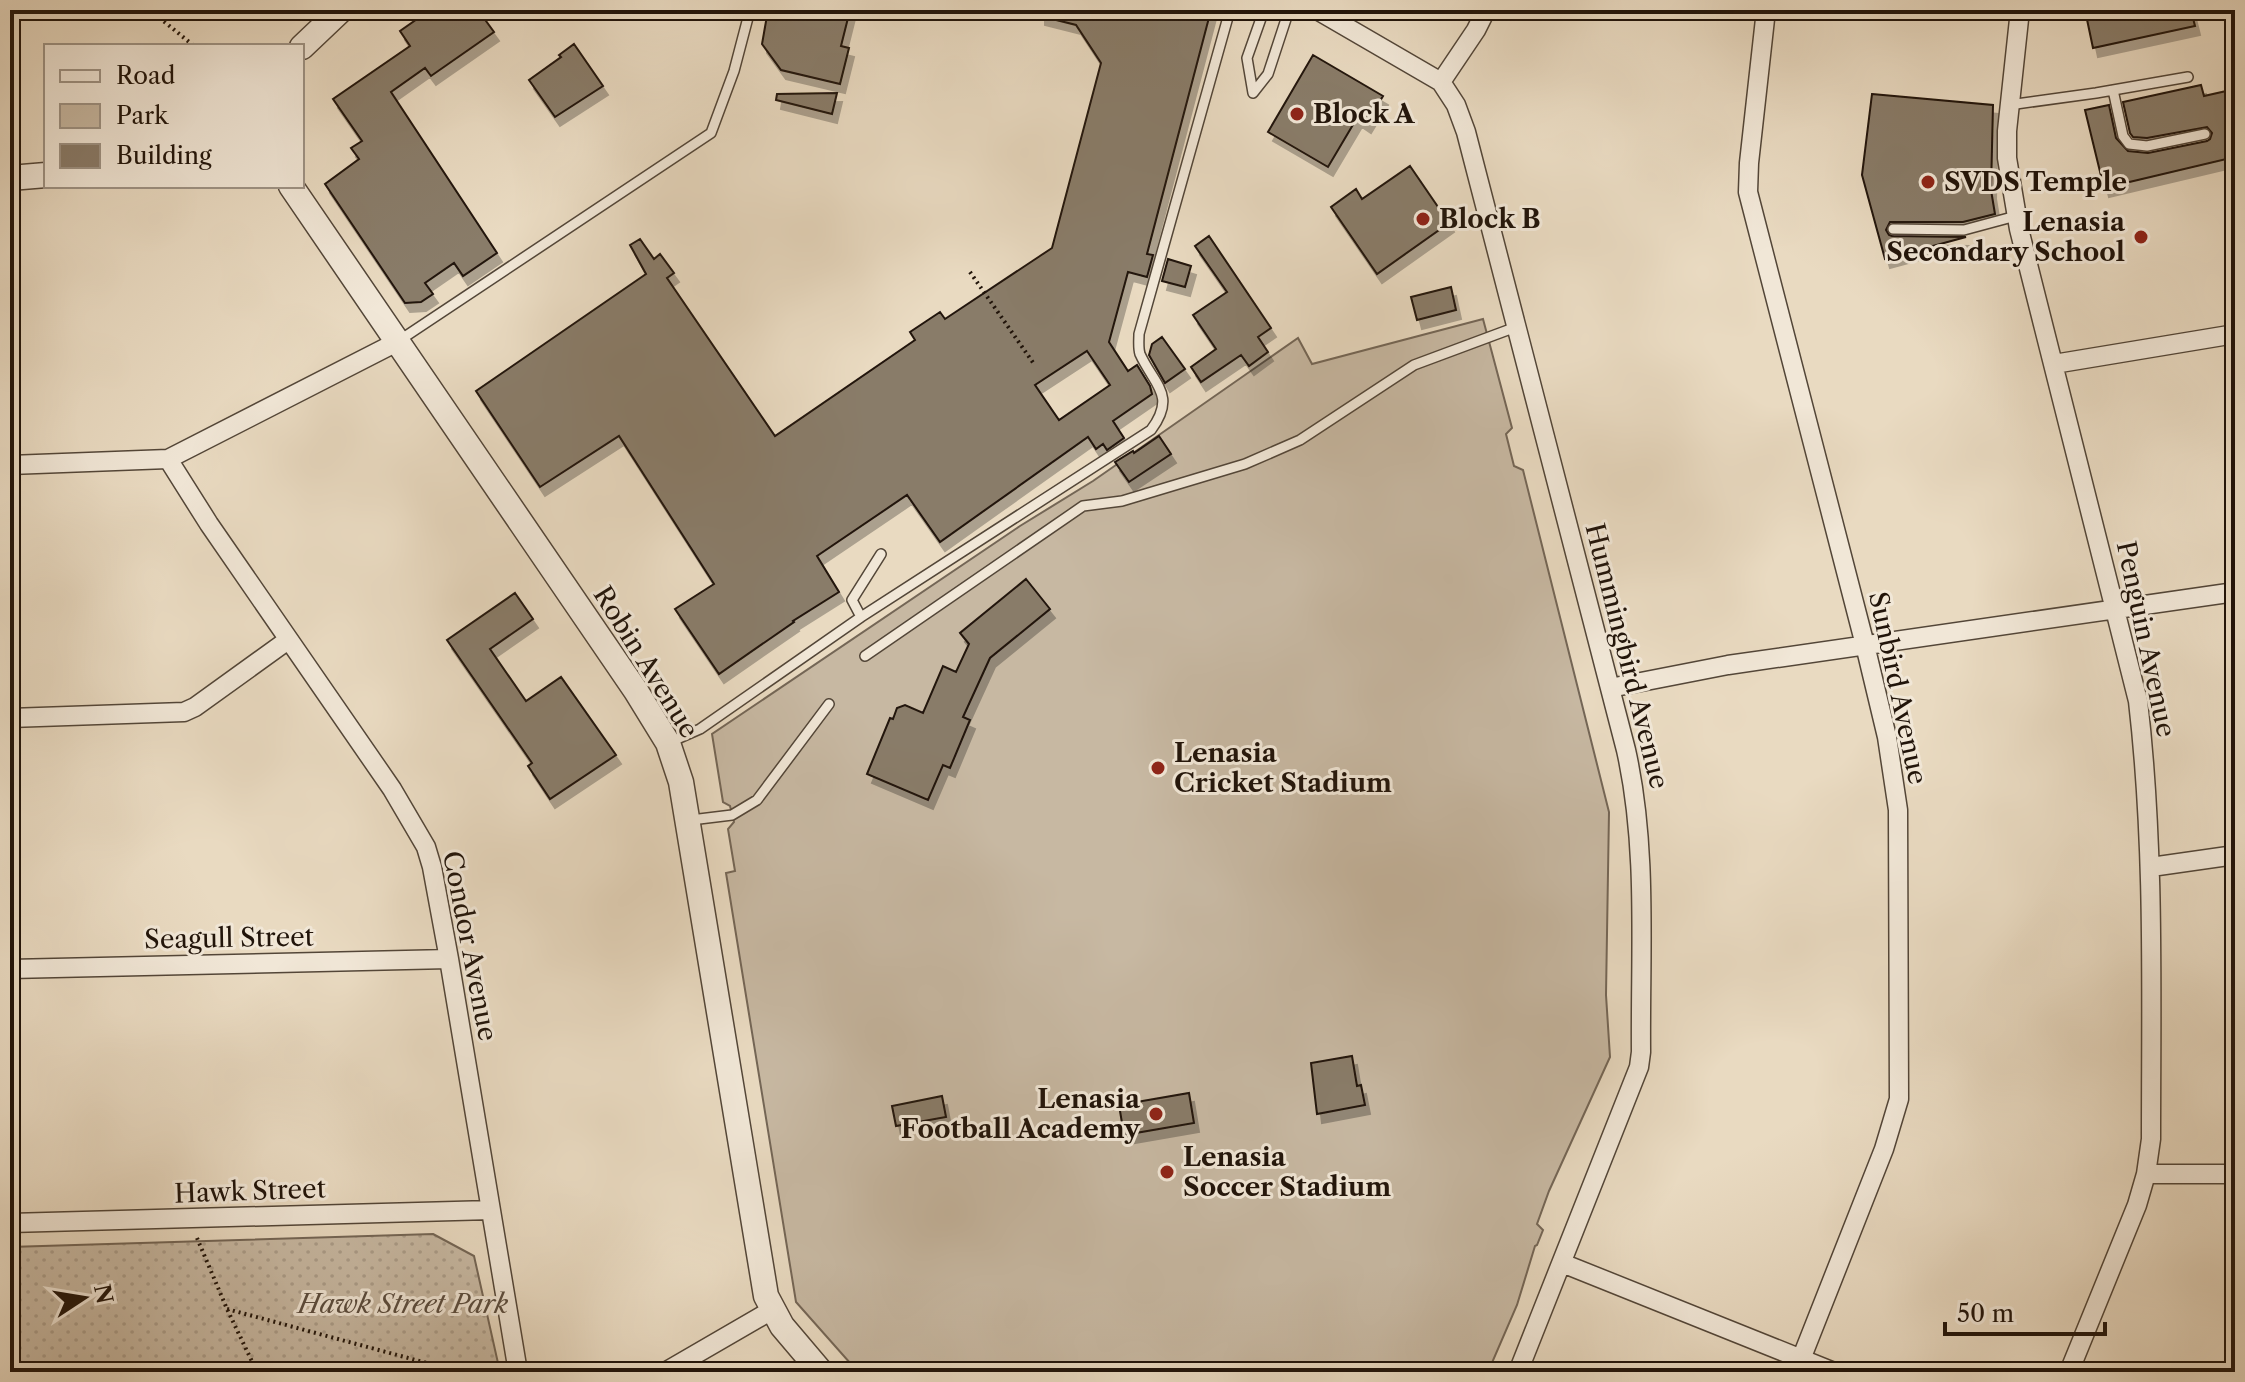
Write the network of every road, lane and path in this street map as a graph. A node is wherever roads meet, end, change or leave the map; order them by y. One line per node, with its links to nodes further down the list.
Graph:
1 (150, 10): 11 (path)
2 (341, 10): 12 (street)
3 (750, 10): 26 (lane)
4 (1230, 10): 34 (lane)
5 (1264, 10): 6 (lane)
6 (1289, 10)
7 (1317, 10): 14 (street)
8 (1486, 10): 14 (street)
9 (1766, 10): 36 (street, Sunbird Avenue)
10 (2020, 10): 16 (street, Penguin Avenue)
11 (192, 44)
12 (304, 45)
13 (2188, 77): 15 (lane)
14 (1441, 82): 24 (street, Hummingbird Avenue)
15 (2113, 90): 16 (lane); 17 (lane)
16 (2009, 105): 21 (street, Penguin Avenue)
17 (2205, 134)
18 (44, 175): 19 (street)
19 (10, 178)
20 (292, 188): 26 (street, Robin Avenue)
21 (2016, 216): 22 (lane); 28 (street, Penguin Avenue)
22 (1893, 229)
23 (970, 272): 27 (path)
24 (1516, 327): 37 (lane); 38 (street, Hummingbird Avenue)
25 (2235, 334): 28 (street)
26 (397, 342): 29 (street); 41 (street, Robin Avenue)
27 (1034, 364)
28 (2054, 364): 33 (street, Penguin Avenue)
29 (168, 459): 30 (street); 35 (street, Condor Avenue)
30 (10, 465)
31 (881, 554): 34 (lane)
32 (2235, 592): 33 (street)
33 (2115, 608): 36 (street); 44 (street, Penguin Avenue)
34 (861, 617): 41 (lane)
35 (288, 640): 40 (street); 45 (street, Condor Avenue)
36 (1865, 645): 38 (street); 55 (street, Sunbird Avenue)
37 (865, 656)
38 (1610, 688): 52 (street, Hummingbird Avenue)
39 (829, 704): 42 (lane)
40 (10, 718)
41 (668, 743): 42 (street, Robin Avenue)
42 (687, 821): 54 (street, Robin Avenue)
43 (2235, 855): 44 (street)
44 (2151, 867): 47 (street, Penguin Avenue)
45 (449, 959): 46 (street, Seagull Street); 49 (street, Condor Avenue)
46 (10, 969)
47 (2146, 1174): 48 (street); 63 (street, Penguin Avenue)
48 (2235, 1174)
49 (491, 1210): 50 (street, Hawk Street); 58 (street, Condor Avenue)
50 (10, 1223)
51 (197, 1235): 53 (path)
52 (1562, 1263): 55 (street); 61 (street, Hummingbird Avenue)
53 (227, 1309): 56 (path); 57 (path)
54 (772, 1310): 59 (street); 60 (street, Robin Avenue)
55 (1798, 1366): 62 (street)
56 (257, 1372)
57 (460, 1372)
58 (518, 1372)
59 (665, 1372)
60 (821, 1372)
61 (1518, 1372)
62 (1834, 1372)
63 (2069, 1372)

